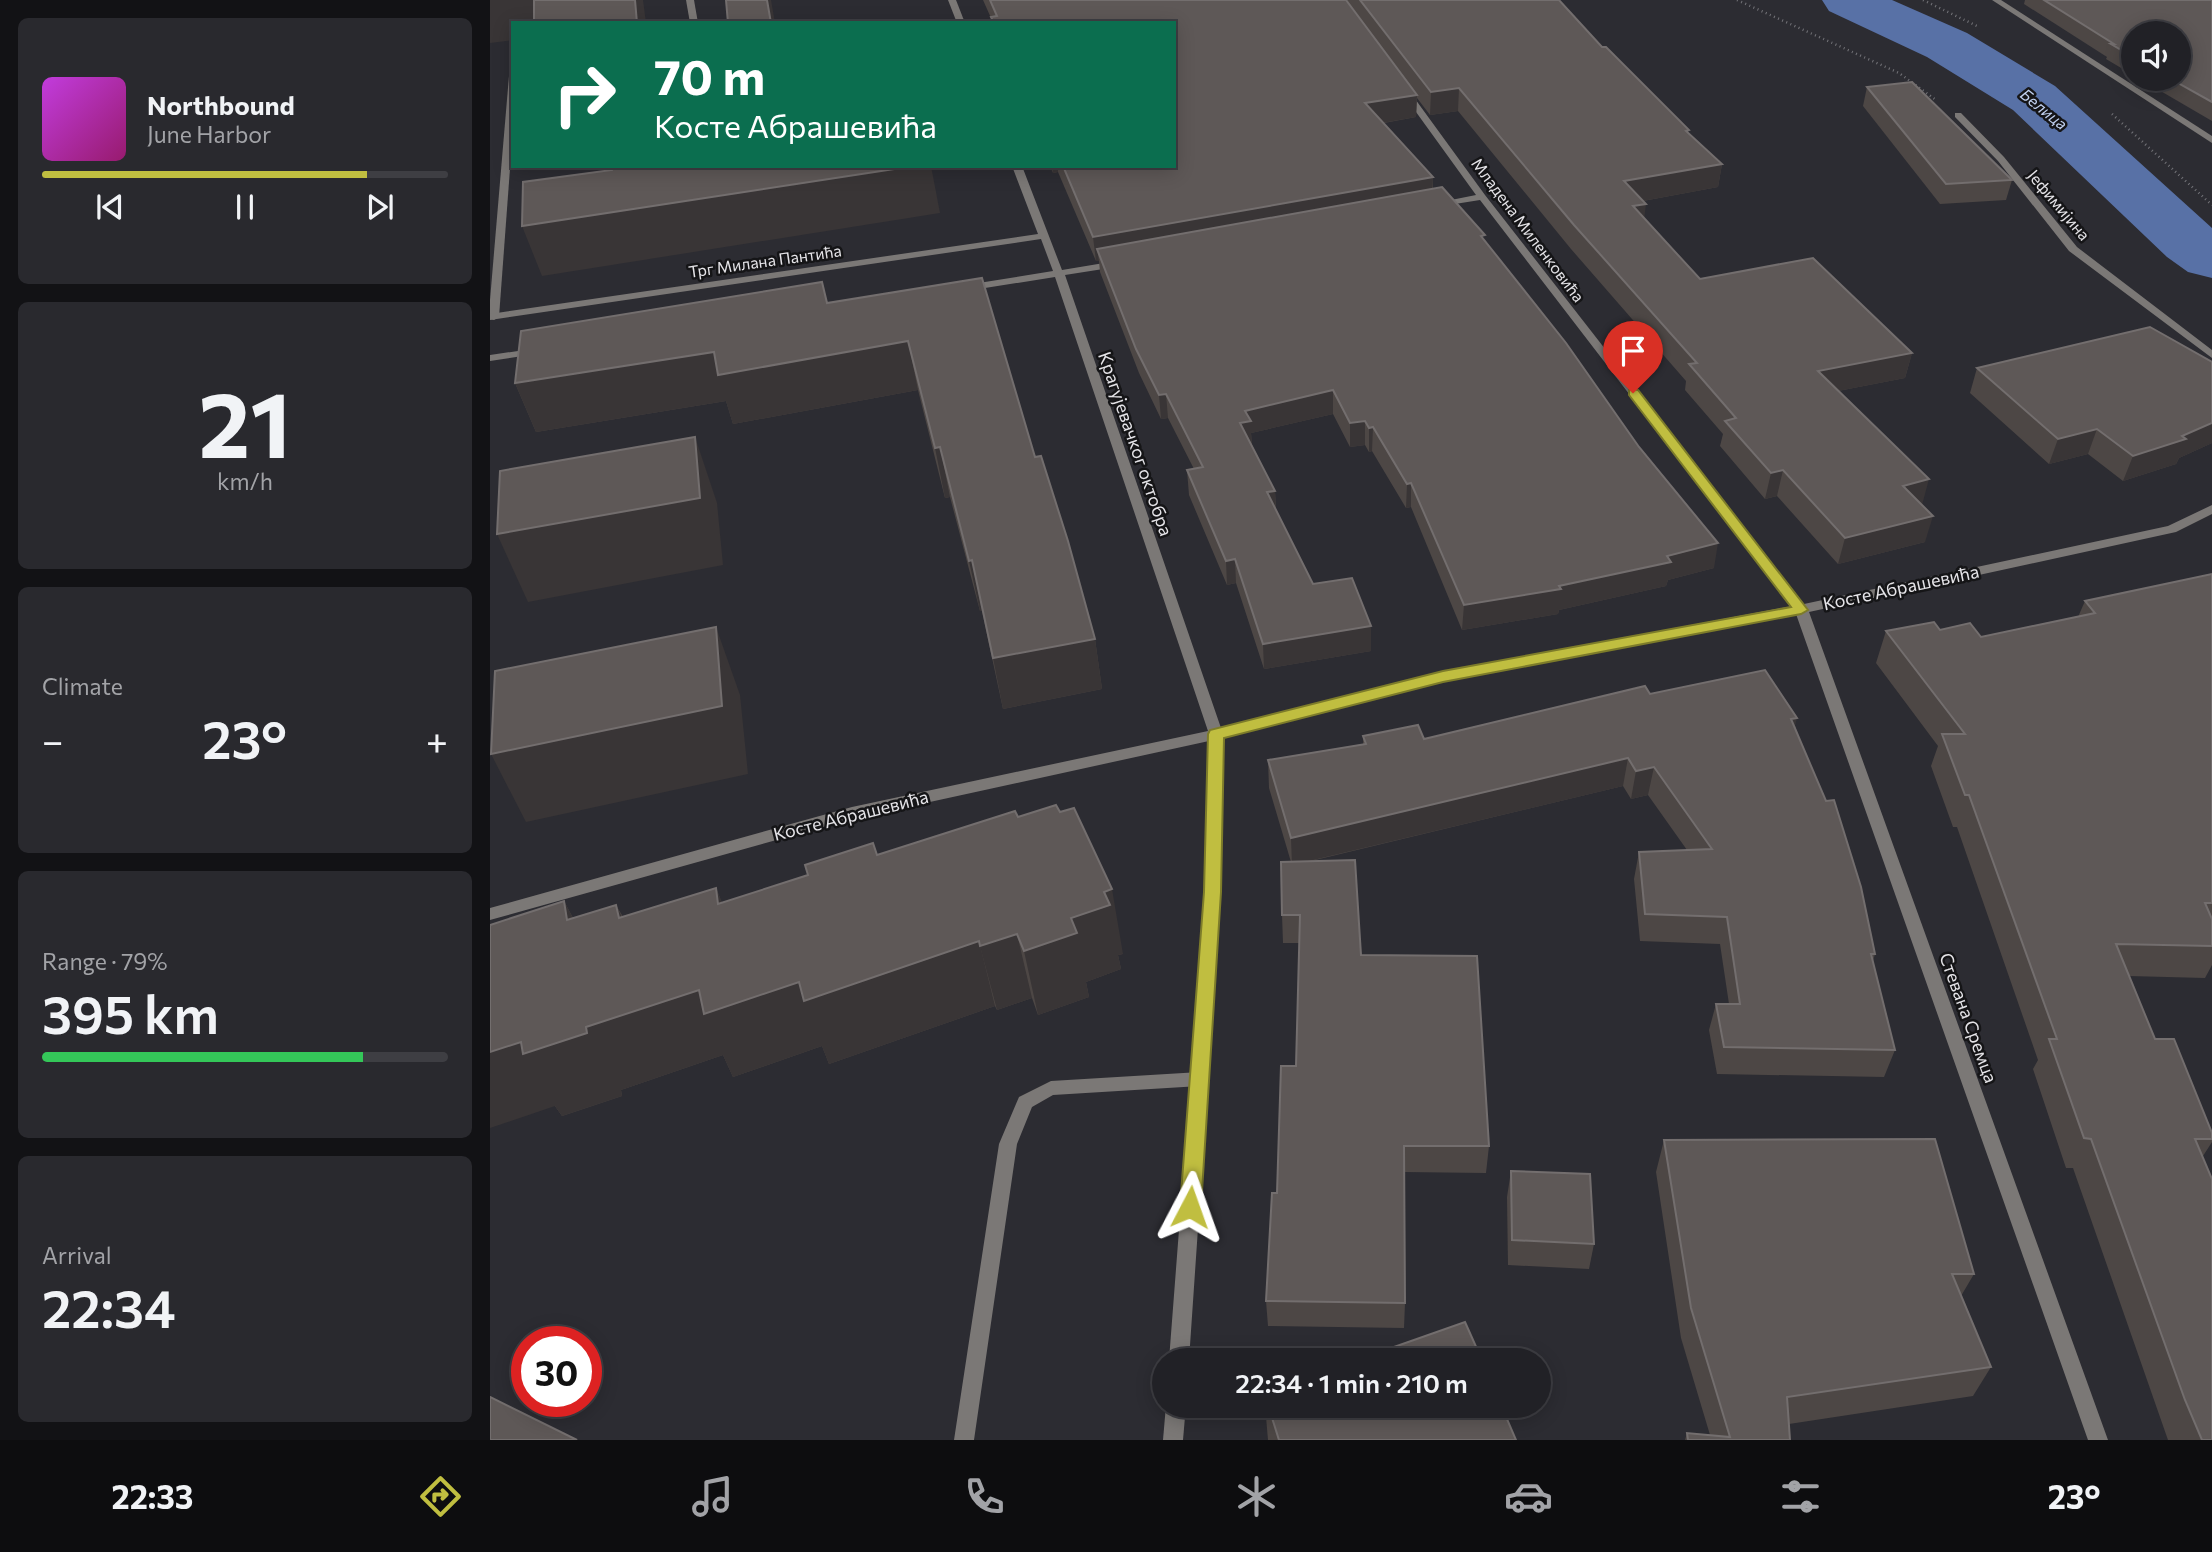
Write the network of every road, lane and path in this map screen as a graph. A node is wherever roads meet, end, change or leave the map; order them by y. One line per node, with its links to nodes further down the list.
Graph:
1 (690, 0): 6 (street)
2 (952, 0): 7 (street)
3 (1737, 0): 12 (path)
4 (1923, 0): 8 (path)
5 (1996, 0): 13 (street)
6 (694, 21)
7 (960, 21)
8 (1980, 28)
9 (1402, 88): 15 (street, Младена Миленковића)
10 (511, 90): 22 (street)
11 (2104, 107): 16 (path)
12 (1958, 115): 24 (street, Јефимијина)
13 (2212, 140)
14 (1018, 168): 18 (street, Крагујевачког октобра)
15 (1482, 197): 17 (street); 27 (street, Младена Миленковића)
16 (2212, 205)
17 (1427, 207)
18 (1044, 236): 20 (street, Крагујевачког октобра); 22 (street, Трг Милана Пантића)
19 (1127, 261): 20 (street)
20 (1059, 274): 21 (street); 28 (street, Крагујевачког октобра)
21 (952, 290)
22 (492, 317)
23 (550, 349): 25 (street)
24 (2212, 355)
25 (490, 358)
26 (2212, 509): 27 (street, Косте Абрашевића)
27 (1801, 610): 28 (street, Косте Абрашевића); 35 (street, Стевана Сремца)
28 (1216, 734): 29 (street, Косте Абрашевића); 30 (street)
29 (490, 914)
30 (1200, 1079): 31 (street); 33 (street)
31 (1180, 1348)
32 (1175, 1418): 34 (street)
33 (964, 1440)
34 (1173, 1440)
35 (2098, 1440)

